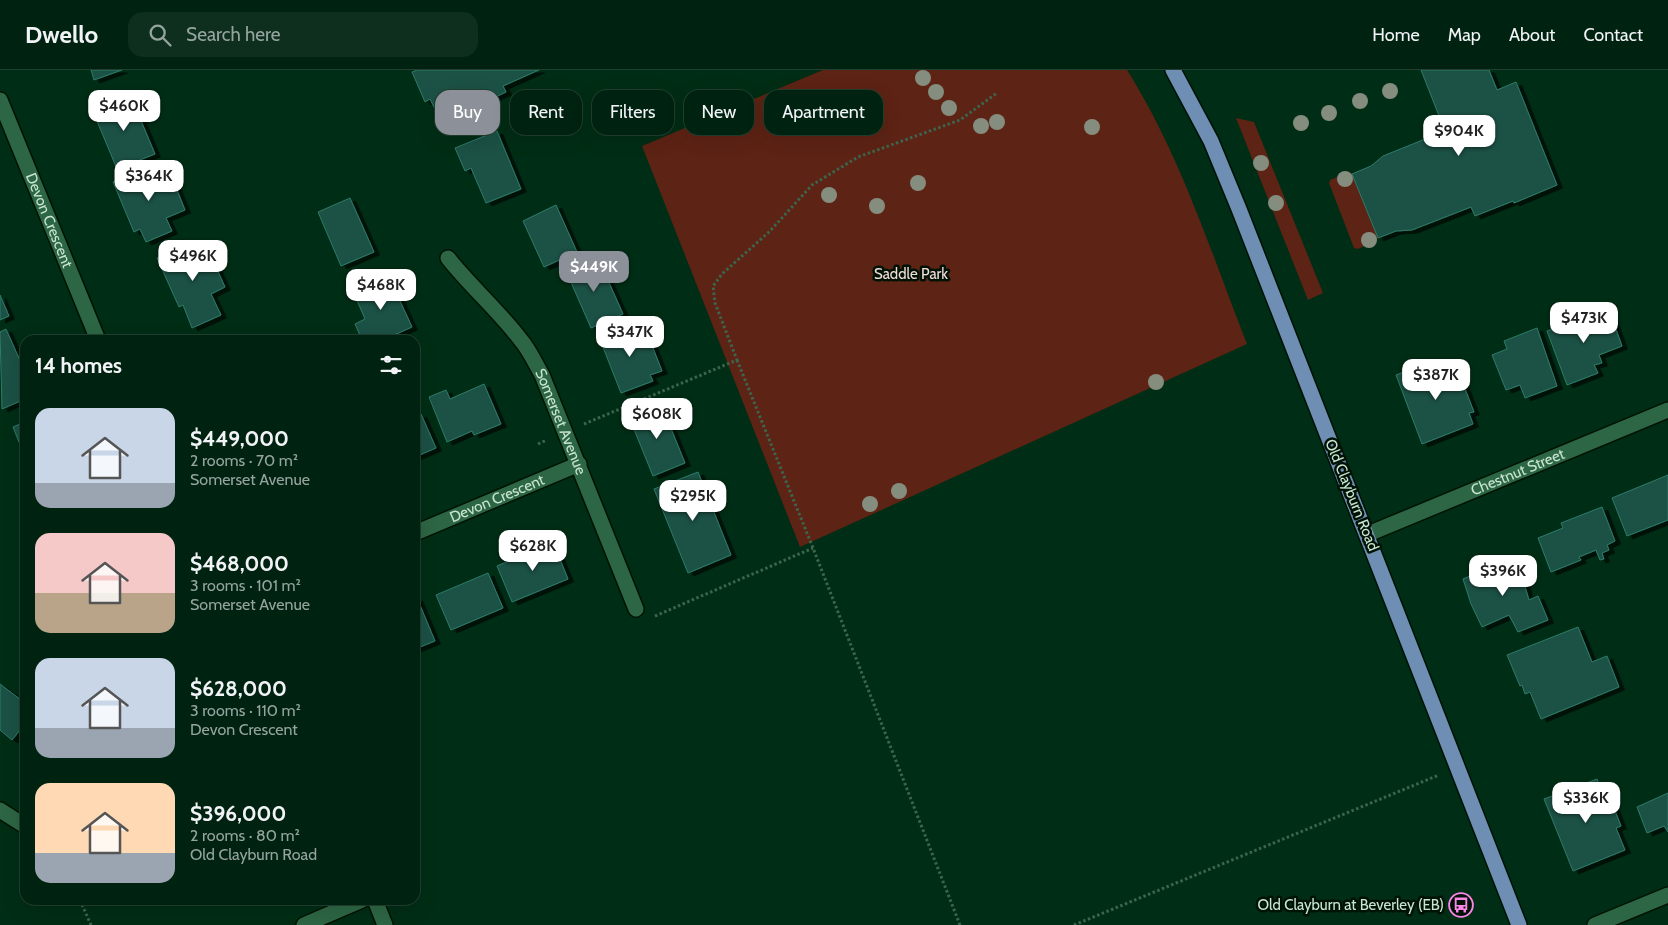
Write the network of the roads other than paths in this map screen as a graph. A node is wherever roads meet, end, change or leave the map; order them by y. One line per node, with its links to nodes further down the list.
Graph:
1 (1172, 70): 8 (main road, Old Clayburn Road)
2 (0, 100): 4 (street, Devon Crescent)
3 (448, 258): 6 (street, Somerset Avenue)
4 (96, 335)
5 (1668, 410): 8 (street, Chestnut Street)
6 (579, 464): 7 (street, Devon Crescent); 9 (street, Somerset Avenue)
7 (420, 531)
8 (1368, 534): 17 (main road, Old Clayburn Road)
9 (636, 609)
10 (0, 810): 11 (street)
11 (20, 823)
12 (1668, 895): 18 (street)
13 (350, 905): 15 (street)
14 (377, 905): 16 (street)
15 (304, 925)
16 (385, 925)
17 (1519, 925)
18 (1595, 925)

